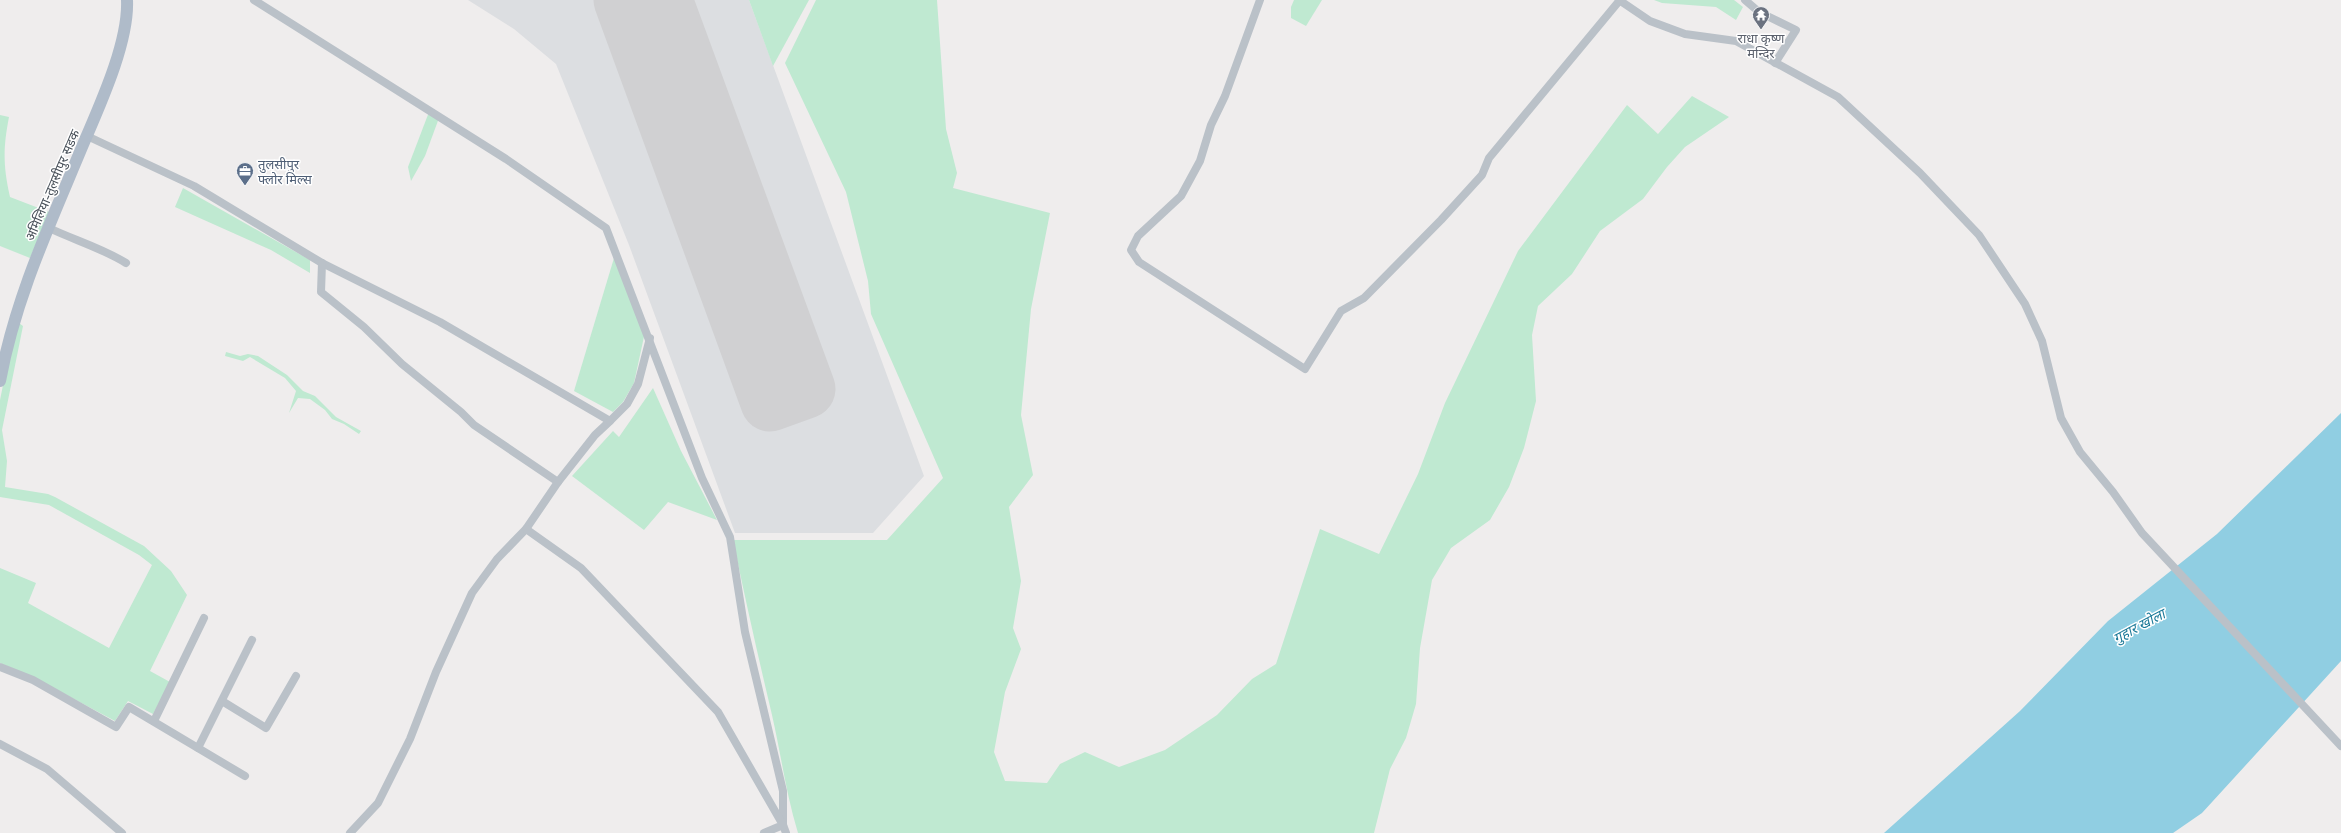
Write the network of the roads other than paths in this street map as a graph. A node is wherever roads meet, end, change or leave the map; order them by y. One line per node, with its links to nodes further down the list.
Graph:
1 (127, 0): 7 (main road, अमिलिया-तुलसीपुर सडक)
2 (254, 0): 11 (street)
3 (1260, 0): 4 (street)
4 (1619, 0): 6 (street)
5 (1744, 0): 6 (street)
6 (1775, 63): 23 (street)
7 (87, 136): 8 (main road, अमिलिया-तुलसीपुर सडक); 10 (street)
8 (48, 228): 9 (street); 12 (main road, अमिलिया-तुलसीपुर सडक)
9 (126, 263)
10 (322, 263): 13 (street); 14 (street)
11 (650, 338): 13 (street); 26 (street)
12 (0, 381)
13 (610, 421): 14 (street)
14 (558, 482): 15 (street)
15 (526, 529): 26 (street); 28 (street)
16 (204, 618): 21 (street)
17 (252, 640): 20 (street)
18 (0, 667): 21 (street)
19 (296, 676): 20 (street)
20 (222, 701): 24 (street)
21 (154, 721): 24 (street)
22 (0, 744): 27 (street)
23 (2341, 746)
24 (198, 748): 25 (street)
25 (245, 776)
26 (785, 829): 29 (street)
27 (122, 833)
28 (350, 833)
29 (764, 833)

